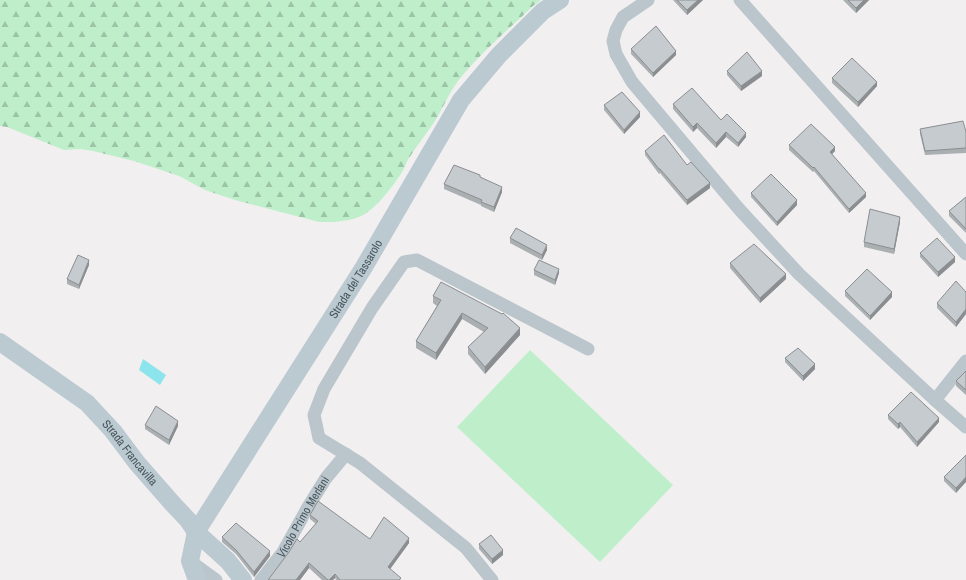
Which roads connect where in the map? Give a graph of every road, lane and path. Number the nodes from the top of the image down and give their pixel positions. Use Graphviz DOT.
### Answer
graph roads {
  1 [pos="560,0"];
  2 [pos="648,0"];
  3 [pos="740,0"];
  4 [pos="966,254"];
  5 [pos="0,342"];
  6 [pos="588,349"];
  7 [pos="966,361"];
  8 [pos="935,400"];
  9 [pos="966,427"];
  10 [pos="346,454"];
  11 [pos="196,532"];
  12 [pos="190,561"];
  13 [pos="197,580"];
  14 [pos="216,580"];
  15 [pos="243,580"];
  16 [pos="261,580"];
  17 [pos="492,580"];
  1 -- 11 [label="main road, Strada del Tassarolo"];
  2 -- 8 [label="street"];
  3 -- 4 [label="street"];
  5 -- 11 [label="main road, Strada Francavilla"];
  6 -- 10 [label="street"];
  7 -- 8 [label="street"];
  8 -- 9 [label="street"];
  10 -- 16 [label="street, Vicolo Primo Merlani"];
  10 -- 17 [label="street"];
  11 -- 12 [label="main road, Strada del Tassarolo"];
  11 -- 15 [label="main road, Strada Francavilla"];
  12 -- 13 [label="main road"];
  12 -- 14 [label="street"];
}
